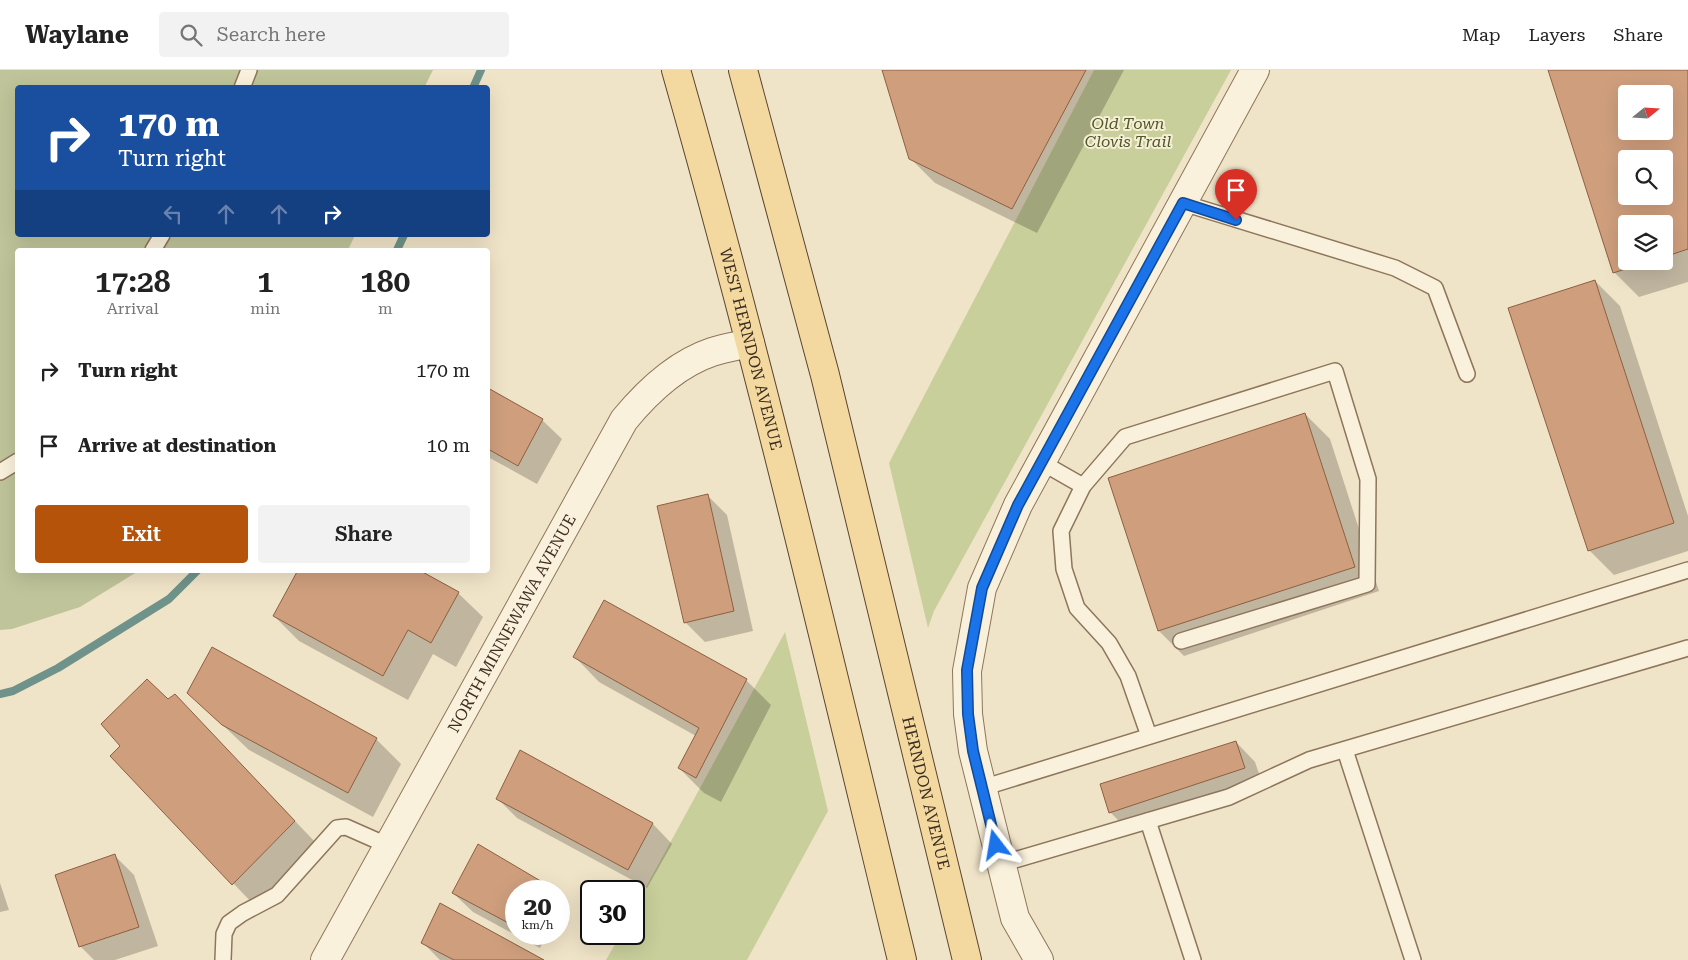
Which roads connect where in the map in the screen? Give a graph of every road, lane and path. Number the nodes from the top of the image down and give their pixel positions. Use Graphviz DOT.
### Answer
graph roads {
  1 [pos="249,70"];
  2 [pos="676,70"];
  3 [pos="743,70"];
  4 [pos="1255,70"];
  5 [pos="243,85"];
  6 [pos="1183,203"];
  7 [pos="161,237"];
  8 [pos="154,248"];
  9 [pos="750,343"];
  10 [pos="1467,374"];
  11 [pos="1042,462"];
  12 [pos="15,463"];
  13 [pos="0,472"];
  14 [pos="1083,486"];
  15 [pos="1688,570"];
  16 [pos="1181,641"];
  17 [pos="1688,648"];
  18 [pos="1149,736"];
  19 [pos="1345,750"];
  20 [pos="982,788"];
  21 [pos="1148,821"];
  22 [pos="389,846"];
  23 [pos="1001,864"];
  24 [pos="223,960"];
  25 [pos="325,960"];
  26 [pos="902,960"];
  27 [pos="967,960"];
  28 [pos="1039,960"];
  29 [pos="1193,960"];
  30 [pos="1413,960"];
  1 -- 5 [label="lane"];
  2 -- 9 [label="main road, WEST HERNDON AVENUE"];
  3 -- 27 [label="main road, HERNDON AVENUE"];
  4 -- 6 [label="street"];
  6 -- 10 [label="lane"];
  6 -- 11 [label="street"];
  7 -- 8 [label="lane"];
  9 -- 22 [label="street, NORTH MINNEWAWA AVENUE"];
  9 -- 26 [label="main road, WEST HERNDON AVENUE"];
  11 -- 14 [label="lane"];
  11 -- 20 [label="street"];
  12 -- 13 [label="lane"];
  14 -- 16 [label="lane"];
  14 -- 18 [label="lane"];
  15 -- 18 [label="lane"];
  17 -- 19 [label="lane"];
  18 -- 20 [label="lane"];
  19 -- 21 [label="lane"];
  19 -- 30 [label="lane"];
  20 -- 23 [label="street"];
  21 -- 23 [label="lane"];
  21 -- 29 [label="lane"];
  22 -- 24 [label="lane"];
  22 -- 25 [label="street, NORTH MINNEWAWA AVENUE"];
  23 -- 28 [label="street"];
}
